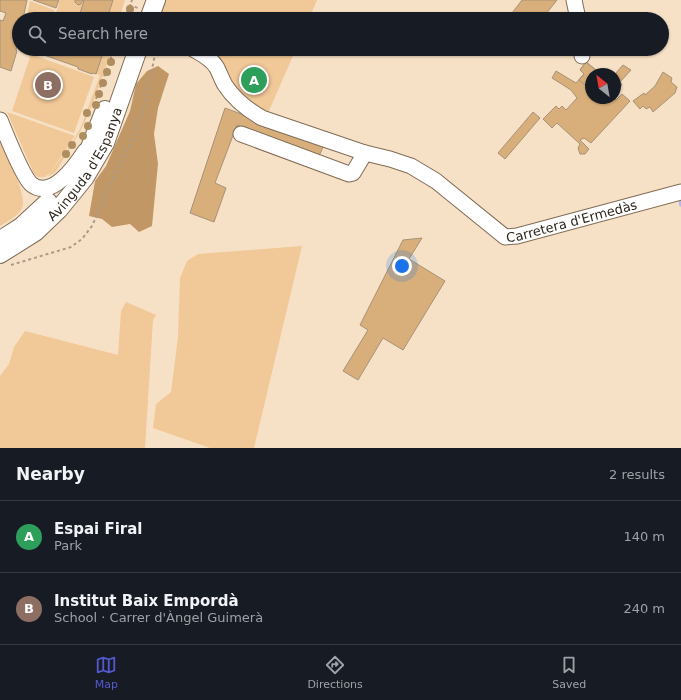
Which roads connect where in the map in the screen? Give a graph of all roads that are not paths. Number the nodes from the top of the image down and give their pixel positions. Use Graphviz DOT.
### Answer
graph roads {
  1 [pos="144,0"];
  2 [pos="156,0"];
  3 [pos="574,0"];
  4 [pos="140,12"];
  5 [pos="152,12"];
  6 [pos="577,12"];
  7 [pos="123,56"];
  8 [pos="136,56"];
  9 [pos="204,56"];
  10 [pos="0,120"];
  11 [pos="241,134"];
  12 [pos="91,142"];
  13 [pos="365,153"];
  14 [pos="681,192"];
  15 [pos="0,240"];
  16 [pos="0,254"];
  1 -- 4 [label="main road"];
  2 -- 5 [label="main road"];
  3 -- 6 [label="street"];
  7 -- 12 [label="main road, Avinguda d'Espanya"];
  8 -- 16 [label="main road, Avinguda d'Espanya"];
  9 -- 13 [label="street"];
  10 -- 12 [label="street"];
  11 -- 13 [label="street"];
  12 -- 15 [label="main road, Avinguda d'Espanya"];
  13 -- 14 [label="street, Carretera d'Ermedàs"];
}
